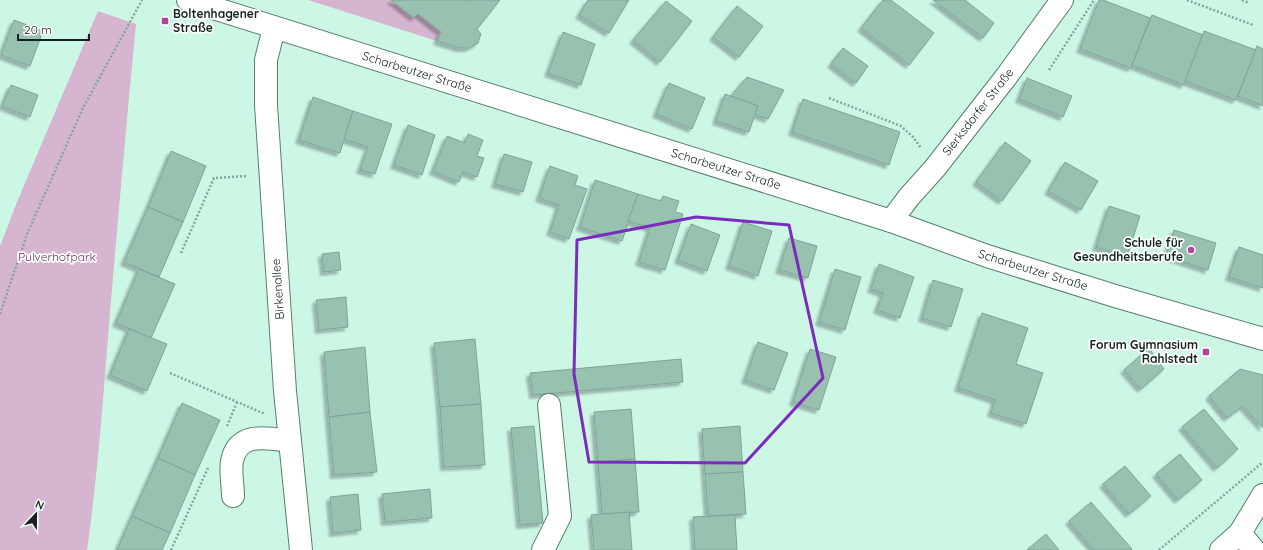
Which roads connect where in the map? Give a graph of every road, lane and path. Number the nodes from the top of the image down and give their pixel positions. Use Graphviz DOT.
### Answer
graph roads {
  1 [pos="142,0"];
  2 [pos="188,0"];
  3 [pos="1062,0"];
  4 [pos="1094,0"];
  5 [pos="1187,0"];
  6 [pos="1242,0"];
  7 [pos="1248,0"];
  8 [pos="1253,25"];
  9 [pos="274,28"];
  10 [pos="1049,70"];
  11 [pos="829,98"];
  12 [pos="913,137"];
  13 [pos="270,175"];
  14 [pos="891,221"];
  15 [pos="181,253"];
  16 [pos="0,314"];
  17 [pos="1263,339"];
  18 [pos="170,373"];
  19 [pos="237,402"];
  20 [pos="549,405"];
  21 [pos="225,430"];
  22 [pos="289,432"];
  23 [pos="1263,462"];
  24 [pos="209,466"];
  25 [pos="1263,495"];
  26 [pos="233,496"];
  27 [pos="1263,525"];
  28 [pos="1240,533"];
  29 [pos="171,550"];
  30 [pos="301,550"];
  31 [pos="543,550"];
  32 [pos="1159,550"];
  33 [pos="1221,550"];
  34 [pos="1254,550"];
  1 -- 16 [label="path"];
  2 -- 9 [label="main road, Scharbeutzer Straße"];
  3 -- 14 [label="main road, Sierksdorfer Straße"];
  4 -- 10 [label="path"];
  5 -- 8 [label="path"];
  6 -- 7 [label="path"];
  9 -- 13 [label="main road, Birkenallee"];
  9 -- 14 [label="main road, Scharbeutzer Straße"];
  11 -- 12 [label="path"];
  13 -- 15 [label="path"];
  13 -- 22 [label="main road, Birkenallee"];
  14 -- 17 [label="main road, Scharbeutzer Straße"];
  18 -- 19 [label="path"];
  19 -- 21 [label="path"];
  19 -- 22 [label="path"];
  20 -- 31 [label="main road"];
  22 -- 26 [label="main road"];
  22 -- 30 [label="main road, Birkenallee"];
  23 -- 32 [label="path"];
  24 -- 29 [label="path"];
  25 -- 28 [label="main road"];
  27 -- 28 [label="main road"];
  28 -- 33 [label="main road"];
  28 -- 34 [label="main road"];
}
